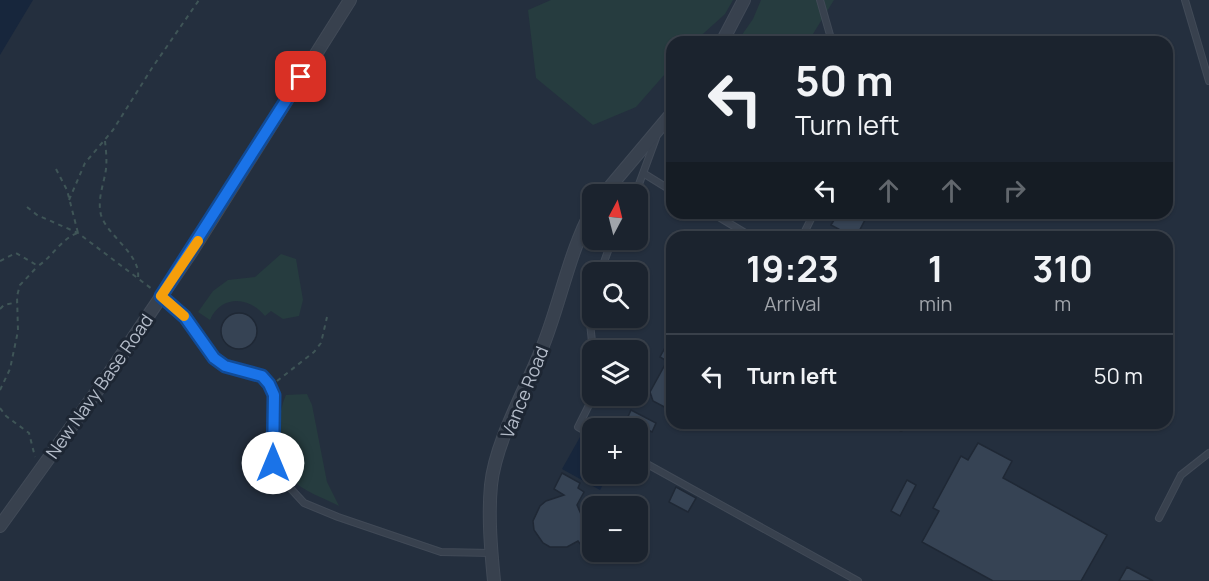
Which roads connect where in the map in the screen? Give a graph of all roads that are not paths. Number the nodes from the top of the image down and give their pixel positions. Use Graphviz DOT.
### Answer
graph roads {
  1 [pos="350,0"];
  2 [pos="744,0"];
  3 [pos="820,0"];
  4 [pos="1185,0"];
  5 [pos="725,36"];
  6 [pos="830,36"];
  7 [pos="1209,81"];
  8 [pos="666,120"];
  9 [pos="659,129"];
  10 [pos="643,173"];
  11 [pos="612,184"];
  12 [pos="639,184"];
  13 [pos="666,187"];
  14 [pos="722,219"];
  15 [pos="582,229"];
  16 [pos="742,231"];
  17 [pos="161,296"];
  18 [pos="1209,453"];
  19 [pos="648,465"];
  20 [pos="1159,518"];
  21 [pos="0,526"];
  22 [pos="491,553"];
  23 [pos="494,581"];
  24 [pos="858,581"];
  1 -- 17 [label="street, New Navy Base Road"];
  2 -- 5 [label="street"];
  3 -- 6 [label="lane"];
  4 -- 7 [label="lane"];
  8 -- 9 [label="street"];
  9 -- 10 [label="lane"];
  9 -- 11 [label="street"];
  10 -- 12 [label="lane"];
  10 -- 13 [label="lane"];
  14 -- 16 [label="lane"];
  15 -- 22 [label="street, Vance Road"];
  17 -- 21 [label="street, New Navy Base Road"];
  17 -- 22 [label="lane"];
  18 -- 20 [label="lane"];
  19 -- 24 [label="lane"];
  22 -- 23 [label="street, Vance Road"];
}
